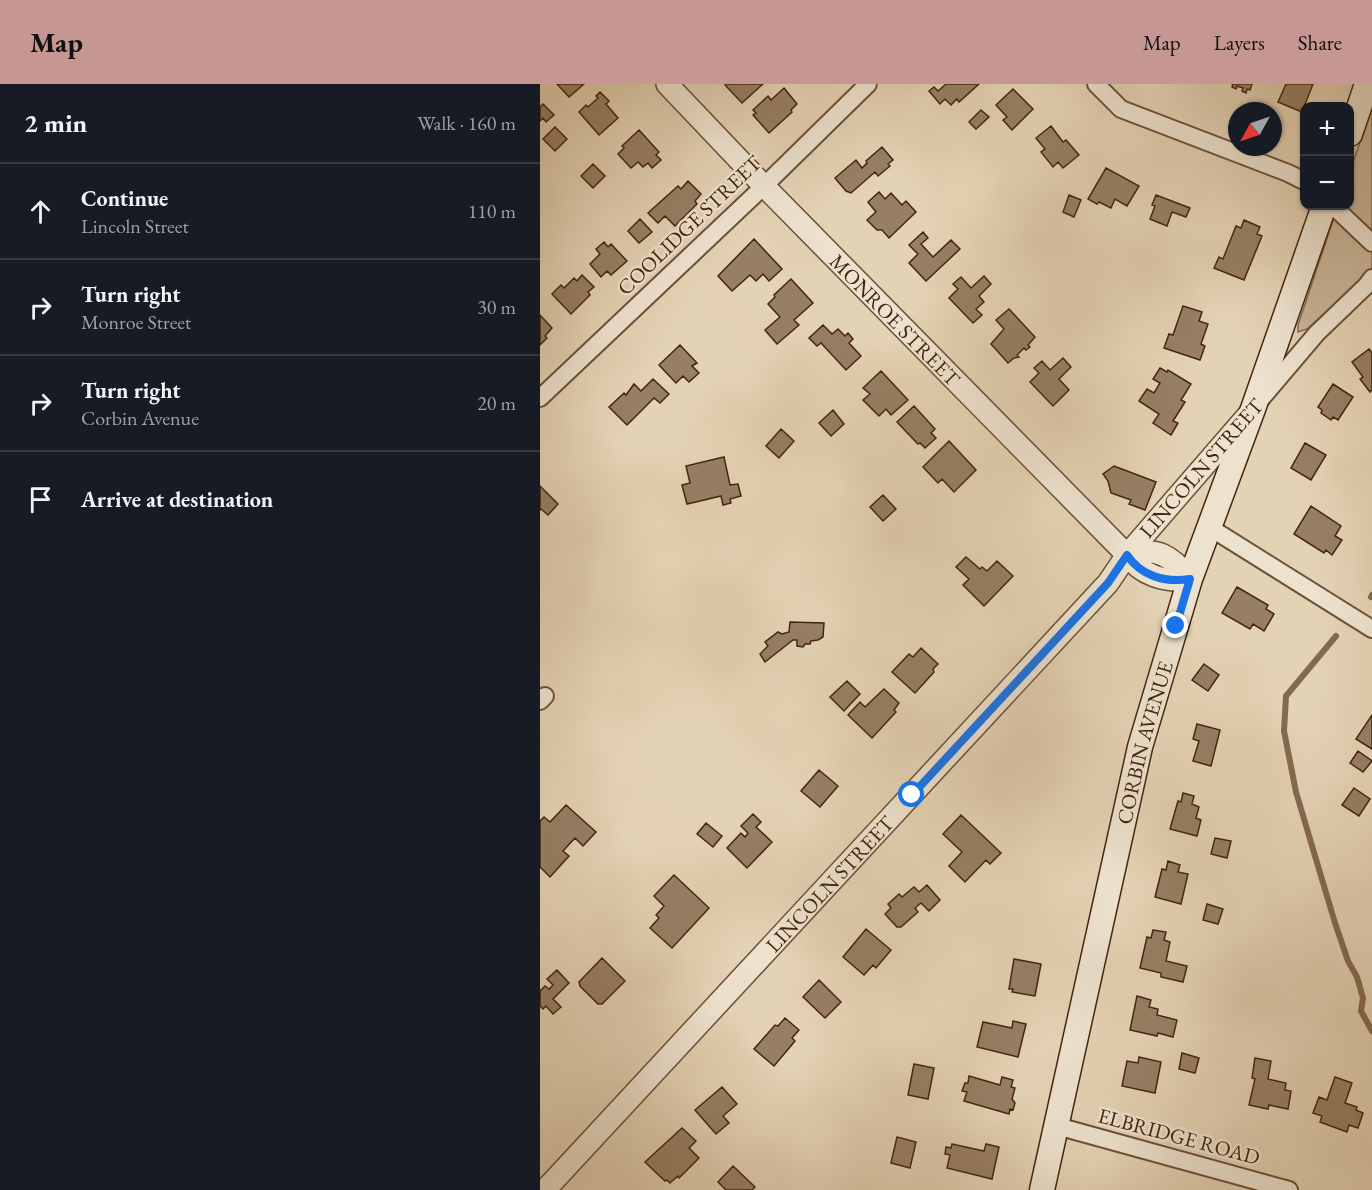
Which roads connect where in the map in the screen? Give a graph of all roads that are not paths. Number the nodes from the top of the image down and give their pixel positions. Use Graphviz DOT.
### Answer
graph roads {
  1 [pos="667,84"];
  2 [pos="868,84"];
  3 [pos="1096,84"];
  4 [pos="1367,84"];
  5 [pos="1354,122"];
  6 [pos="1300,179"];
  7 [pos="764,186"];
  8 [pos="1323,210"];
  9 [pos="1337,210"];
  10 [pos="1372,243"];
  11 [pos="1372,278"];
  12 [pos="540,398"];
  13 [pos="1253,409"];
  14 [pos="1209,527"];
  15 [pos="1127,555"];
  16 [pos="1190,579"];
  17 [pos="1372,629"];
  18 [pos="1056,1126"];
  19 [pos="545,1190"];
  20 [pos="1042,1190"];
  21 [pos="1289,1190"];
  1 -- 7 [label="street, MONROE STREET"];
  2 -- 7 [label="street, COOLIDGE STREET"];
  3 -- 6 [label="street"];
  4 -- 5 [label="main road"];
  7 -- 12 [label="street, COOLIDGE STREET"];
  7 -- 15 [label="street, MONROE STREET"];
  8 -- 13 [label="main road, CORBIN AVENUE"];
  9 -- 10 [label="street"];
  11 -- 13 [label="street, LINCOLN STREET"];
  13 -- 14 [label="main road, CORBIN AVENUE"];
  13 -- 15 [label="street, LINCOLN STREET"];
  14 -- 16 [label="main road, CORBIN AVENUE"];
  14 -- 17 [label="street"];
  15 -- 16 [label="street"];
  15 -- 19 [label="street, LINCOLN STREET"];
  16 -- 18 [label="main road, CORBIN AVENUE"];
  18 -- 20 [label="main road, CORBIN AVENUE"];
  18 -- 21 [label="street, ELBRIDGE ROAD"];
}
